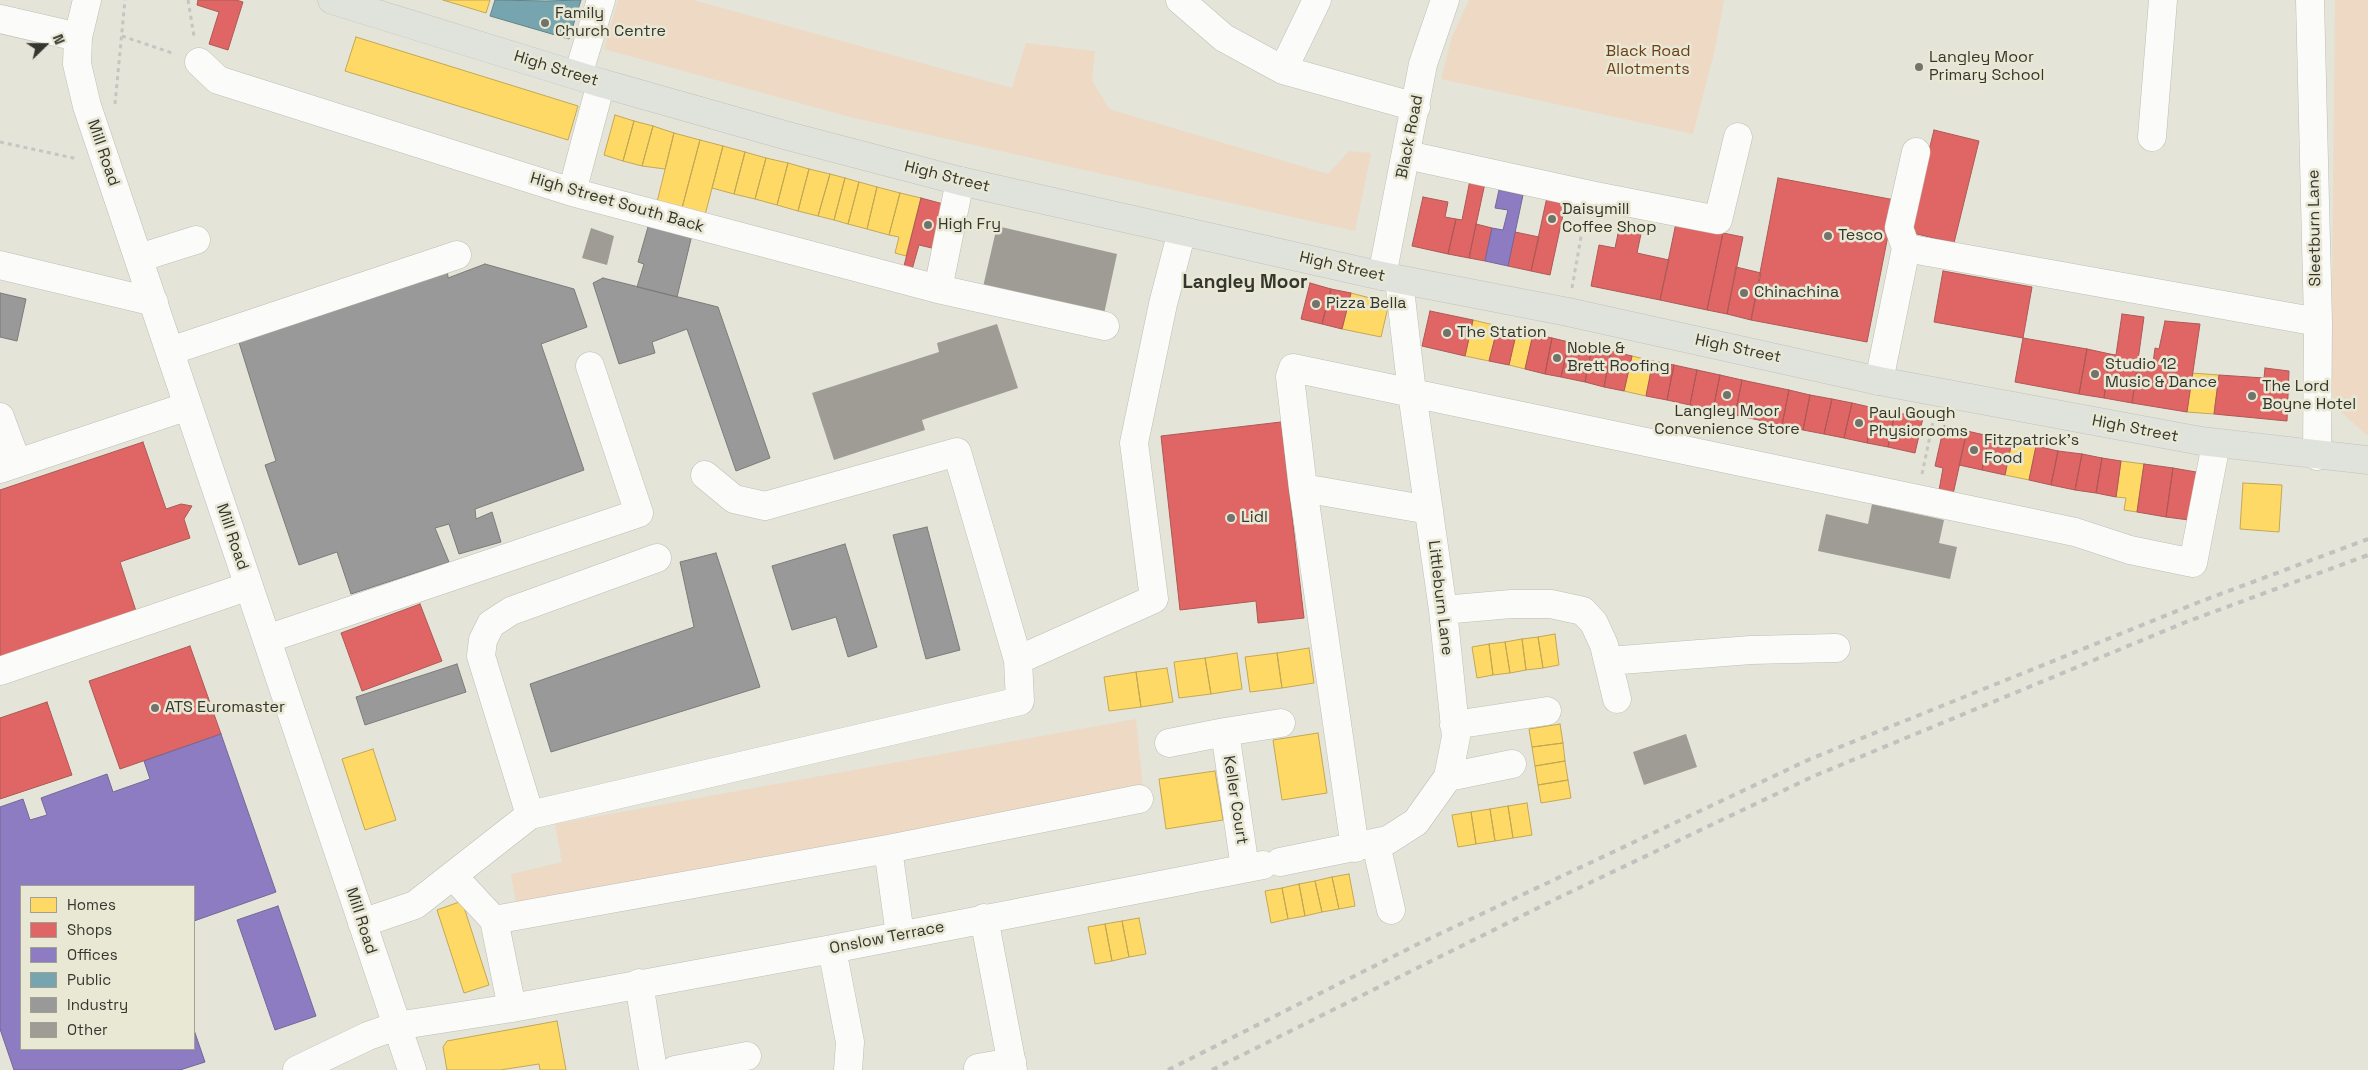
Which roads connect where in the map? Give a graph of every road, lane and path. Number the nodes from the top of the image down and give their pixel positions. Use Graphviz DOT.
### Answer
graph roads {
  1 [pos="86,0"];
  2 [pos="125,0"];
  3 [pos="188,0"];
  4 [pos="332,0"];
  5 [pos="601,0"];
  6 [pos="1180,0"];
  7 [pos="1317,0"];
  8 [pos="1444,0"];
  9 [pos="2163,0"];
  10 [pos="2310,0"];
  11 [pos="0,19"];
  12 [pos="122,36"];
  13 [pos="78,37"];
  14 [pos="199,62"];
  15 [pos="1283,70"];
  16 [pos="590,79"];
  17 [pos="1416,107"];
  18 [pos="114,108"];
  19 [pos="2152,136"];
  20 [pos="1738,137"];
  21 [pos="0,142"];
  22 [pos="1916,152"];
  23 [pos="1407,155"];
  24 [pos="107,166"];
  25 [pos="960,181"];
  26 [pos="572,192"];
  27 [pos="1589,195"];
  28 [pos="1182,231"];
  29 [pos="196,240"];
  30 [pos="1906,248"];
  31 [pos="457,256"];
  32 [pos="139,258"];
  33 [pos="0,265"];
  34 [pos="1390,278"];
  35 [pos="938,289"];
  36 [pos="154,302"];
  37 [pos="1568,312"];
  38 [pos="2318,322"];
  39 [pos="1105,326"];
  40 [pos="170,351"];
  41 [pos="590,366"];
  42 [pos="1879,381"];
  43 [pos="1940,392"];
  44 [pos="1412,393"];
  45 [pos="188,406"];
  46 [pos="0,417"];
  47 [pos="2216,444"];
  48 [pos="2317,456"];
  49 [pos="2368,460"];
  50 [pos="8,466"];
  51 [pos="705,475"];
  52 [pos="1303,488"];
  53 [pos="1917,499"];
  54 [pos="1429,510"];
  55 [pos="657,558"];
  56 [pos="249,586"];
  57 [pos="1443,610"];
  58 [pos="267,639"];
  59 [pos="1836,648"];
  60 [pos="1018,660"];
  61 [pos="1608,661"];
  62 [pos="0,671"];
  63 [pos="1617,699"];
  64 [pos="1546,711"];
  65 [pos="1281,723"];
  66 [pos="1454,725"];
  67 [pos="1224,732"];
  68 [pos="1169,743"];
  69 [pos="1512,764"];
  70 [pos="1448,777"];
  71 [pos="1139,799"];
  72 [pos="530,815"];
  73 [pos="1356,848"];
  74 [pos="888,849"];
  75 [pos="1262,865"];
  76 [pos="454,876"];
  77 [pos="1391,910"];
  78 [pos="984,918"];
  79 [pos="494,920"];
  80 [pos="362,923"];
  81 [pos="900,935"];
  82 [pos="832,949"];
  83 [pos="639,984"];
  84 [pos="512,1008"];
  85 [pos="396,1026"];
  86 [pos="747,1056"];
  87 [pos="1012,1066"];
  88 [pos="978,1068"];
  89 [pos="297,1070"];
  90 [pos="412,1070"];
  91 [pos="654,1070"];
  92 [pos="675,1070"];
  93 [pos="848,1070"];
  1 -- 13 [label="street, Mill Road"];
  2 -- 12 [label="path"];
  3 -- 14 [label="path"];
  4 -- 16 [label="main road, High Street"];
  5 -- 16 [label="street"];
  6 -- 15 [label="street"];
  7 -- 15 [label="street"];
  8 -- 17 [label="street, Black Road"];
  9 -- 19 [label="street"];
  10 -- 38 [label="street, Sleetburn Lane"];
  11 -- 13 [label="street"];
  12 -- 14 [label="path"];
  12 -- 18 [label="path"];
  13 -- 24 [label="street, Mill Road"];
  14 -- 26 [label="street, High Street South Back"];
  15 -- 17 [label="street"];
  16 -- 25 [label="main road, High Street"];
  16 -- 26 [label="street"];
  17 -- 23 [label="street, Black Road"];
  20 -- 27 [label="street"];
  21 -- 24 [label="path"];
  22 -- 30 [label="street"];
  23 -- 27 [label="street"];
  23 -- 34 [label="street, Black Road"];
  24 -- 32 [label="street, Mill Road"];
  25 -- 28 [label="main road, High Street"];
  25 -- 35 [label="street"];
  26 -- 35 [label="street, High Street South Back"];
  27 -- 37 [label="path"];
  28 -- 34 [label="main road, High Street"];
  28 -- 60 [label="street"];
  29 -- 32 [label="street"];
  30 -- 38 [label="street"];
  30 -- 42 [label="street"];
  31 -- 40 [label="street"];
  32 -- 36 [label="street, Mill Road"];
  33 -- 36 [label="street"];
  34 -- 37 [label="main road, High Street"];
  34 -- 44 [label="street, Littleburn Lane"];
  35 -- 39 [label="street, High Street South Back"];
  36 -- 40 [label="street, Mill Road"];
  37 -- 42 [label="main road, High Street"];
  38 -- 48 [label="street, Sleetburn Lane"];
  40 -- 45 [label="street, Mill Road"];
  41 -- 58 [label="street"];
  42 -- 43 [label="main road, High Street"];
  43 -- 47 [label="main road, High Street"];
  43 -- 53 [label="path"];
  44 -- 52 [label="street"];
  44 -- 53 [label="street"];
  44 -- 54 [label="street, Littleburn Lane"];
  45 -- 50 [label="street"];
  45 -- 56 [label="street, Mill Road"];
  46 -- 50 [label="street"];
  47 -- 48 [label="main road, High Street"];
  47 -- 53 [label="street"];
  48 -- 49 [label="main road, High Street"];
  51 -- 60 [label="street"];
  52 -- 54 [label="street"];
  52 -- 73 [label="street"];
  54 -- 57 [label="street, Littleburn Lane"];
  55 -- 72 [label="street"];
  56 -- 58 [label="street, Mill Road"];
  56 -- 62 [label="street"];
  57 -- 61 [label="street"];
  57 -- 66 [label="street, Littleburn Lane"];
  58 -- 80 [label="street, Mill Road"];
  59 -- 61 [label="street"];
  60 -- 72 [label="street"];
  61 -- 63 [label="street"];
  64 -- 66 [label="street"];
  65 -- 67 [label="street, Keller Court"];
  66 -- 70 [label="street, Littleburn Lane"];
  67 -- 68 [label="street, Keller Court"];
  67 -- 75 [label="street, Keller Court"];
  69 -- 70 [label="street"];
  70 -- 73 [label="street, Littleburn Lane"];
  71 -- 74 [label="street"];
  72 -- 76 [label="street"];
  73 -- 75 [label="street, Littleburn Lane"];
  73 -- 77 [label="street"];
  74 -- 79 [label="street"];
  74 -- 81 [label="street"];
  75 -- 78 [label="street, Onslow Terrace"];
  76 -- 79 [label="street"];
  76 -- 80 [label="street"];
  78 -- 81 [label="street, Onslow Terrace"];
  78 -- 87 [label="street"];
  79 -- 84 [label="street"];
  80 -- 85 [label="street, Mill Road"];
  81 -- 82 [label="street, Onslow Terrace"];
  82 -- 83 [label="street, Onslow Terrace"];
  82 -- 93 [label="street"];
  83 -- 84 [label="street, Onslow Terrace"];
  83 -- 91 [label="street"];
  84 -- 85 [label="street"];
  85 -- 89 [label="street"];
  85 -- 90 [label="street, Mill Road"];
  86 -- 92 [label="street"];
  87 -- 88 [label="street"];
}
